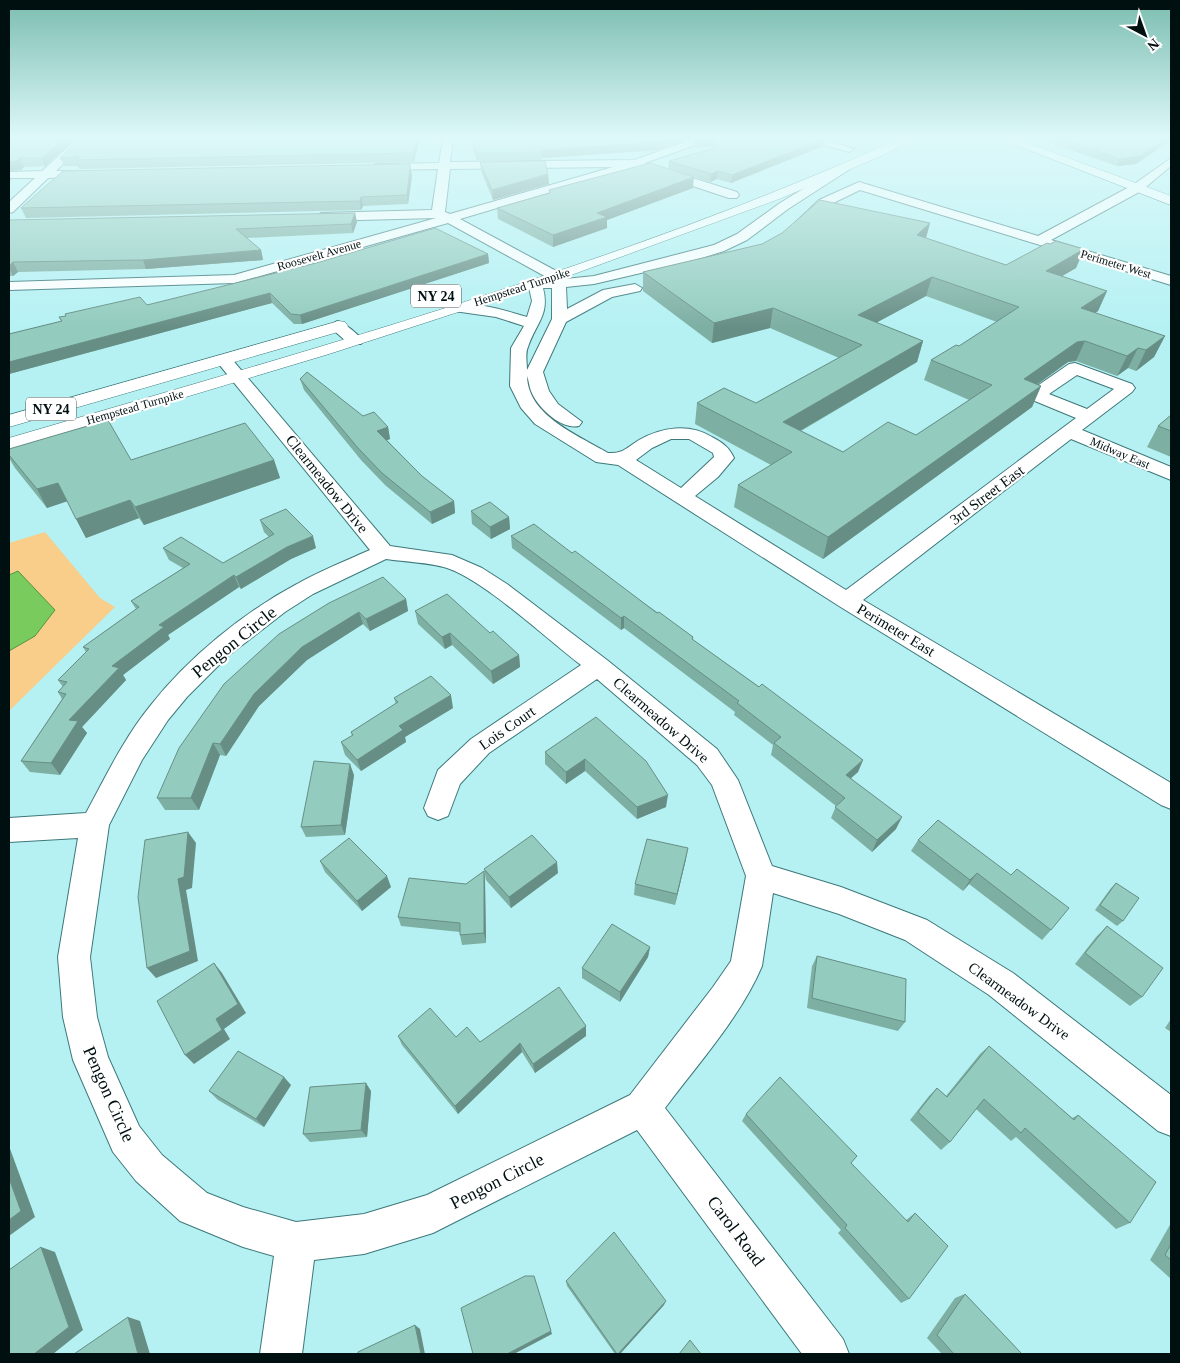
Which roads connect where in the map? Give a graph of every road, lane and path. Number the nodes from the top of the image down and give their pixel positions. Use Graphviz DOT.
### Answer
graph roads {
  1 [pos="443,202"];
  2 [pos="495,202"];
  3 [pos="758,202"];
  4 [pos="792,202"];
  5 [pos="826,202"];
  6 [pos="910,202"];
  7 [pos="1112,202"];
  8 [pos="823,203"];
  9 [pos="443,216"];
  10 [pos="308,217"];
  11 [pos="795,229"];
  12 [pos="1039,241"];
  13 [pos="553,258"];
  14 [pos="535,264"];
  15 [pos="516,270"];
  16 [pos="557,280"];
  17 [pos="594,280"];
  18 [pos="1171,281"];
  19 [pos="535,283"];
  20 [pos="647,285"];
  21 [pos="9,286"];
  22 [pos="608,293"];
  23 [pos="459,308"];
  24 [pos="560,319"];
  25 [pos="355,321"];
  26 [pos="533,324"];
  27 [pos="337,326"];
  28 [pos="355,341"];
  29 [pos="224,360"];
  30 [pos="519,363"];
  31 [pos="539,364"];
  32 [pos="238,376"];
  33 [pos="1090,417"];
  34 [pos="9,421"];
  35 [pos="1070,432"];
  36 [pos="9,444"];
  37 [pos="623,460"];
  38 [pos="1171,474"];
  39 [pos="681,498"];
  40 [pos="383,552"];
  41 [pos="847,601"];
  42 [pos="598,666"];
  43 [pos="1171,796"];
  44 [pos="438,808"];
  45 [pos="95,825"];
  46 [pos="9,830"];
  47 [pos="761,876"];
  48 [pos="643,1108"];
  49 [pos="1171,1118"];
  50 [pos="296,1242"];
  51 [pos="281,1354"];
  52 [pos="828,1354"];
  1 -- 9 [label="street"];
  2 -- 9 [label="street, Roosevelt Avenue"];
  3 -- 16 [label="main road, Hempstead Turnpike"];
  4 -- 17 [label="street"];
  5 -- 8 [label="street, Perimeter West"];
  6 -- 12 [label="street, Perimeter West"];
  7 -- 12 [label="street"];
  8 -- 11 [label="street"];
  9 -- 10 [label="street"];
  9 -- 14 [label="street"];
  9 -- 21 [label="street, Roosevelt Avenue"];
  12 -- 18 [label="street, Perimeter West"];
  13 -- 14 [label="main road, Hempstead Turnpike"];
  14 -- 15 [label="main road, Hempstead Turnpike"];
  14 -- 16 [label="street"];
  16 -- 17 [label="street"];
  16 -- 19 [label="street"];
  16 -- 24 [label="street"];
  17 -- 22 [label="street"];
  19 -- 23 [label="main road, Hempstead Turnpike / NY 24"];
  19 -- 26 [label="street, Perimeter East"];
  20 -- 22 [label="street"];
  22 -- 24 [label="street"];
  23 -- 26 [label="street"];
  23 -- 28 [label="main road, Hempstead Turnpike / NY 24"];
  24 -- 31 [label="street"];
  25 -- 27 [label="main road, Hempstead Turnpike / NY 24"];
  26 -- 30 [label="street, Perimeter East"];
  27 -- 28 [label="street"];
  27 -- 29 [label="main road, Hempstead Turnpike / NY 24"];
  28 -- 32 [label="main road, Hempstead Turnpike / NY 24"];
  29 -- 32 [label="street, Clearmeadow Drive"];
  29 -- 34 [label="main road, Hempstead Turnpike / NY 24"];
  30 -- 31 [label="street"];
  30 -- 37 [label="street, Perimeter East"];
  31 -- 37 [label="street, Perimeter East"];
  32 -- 36 [label="main road, Hempstead Turnpike / NY 24"];
  32 -- 40 [label="street, Clearmeadow Drive"];
  33 -- 33 [label="street, 3rd Street East"];
  33 -- 35 [label="street, 3rd Street East"];
  35 -- 38 [label="street, Midway East"];
  35 -- 41 [label="street, 3rd Street East"];
  37 -- 39 [label="street, Perimeter East"];
  37 -- 39 [label="street"];
  39 -- 41 [label="street, Perimeter East"];
  40 -- 42 [label="street, Clearmeadow Drive"];
  40 -- 45 [label="street, Pengon Circle"];
  41 -- 43 [label="street, Perimeter East"];
  42 -- 44 [label="street, Lois Court"];
  42 -- 47 [label="street, Clearmeadow Drive"];
  45 -- 46 [label="street"];
  45 -- 50 [label="street, Pengon Circle"];
  47 -- 48 [label="street, Pengon Circle"];
  47 -- 49 [label="street, Clearmeadow Drive"];
  48 -- 50 [label="street, Pengon Circle"];
  48 -- 52 [label="street, Carol Road"];
  50 -- 51 [label="street"];
}
